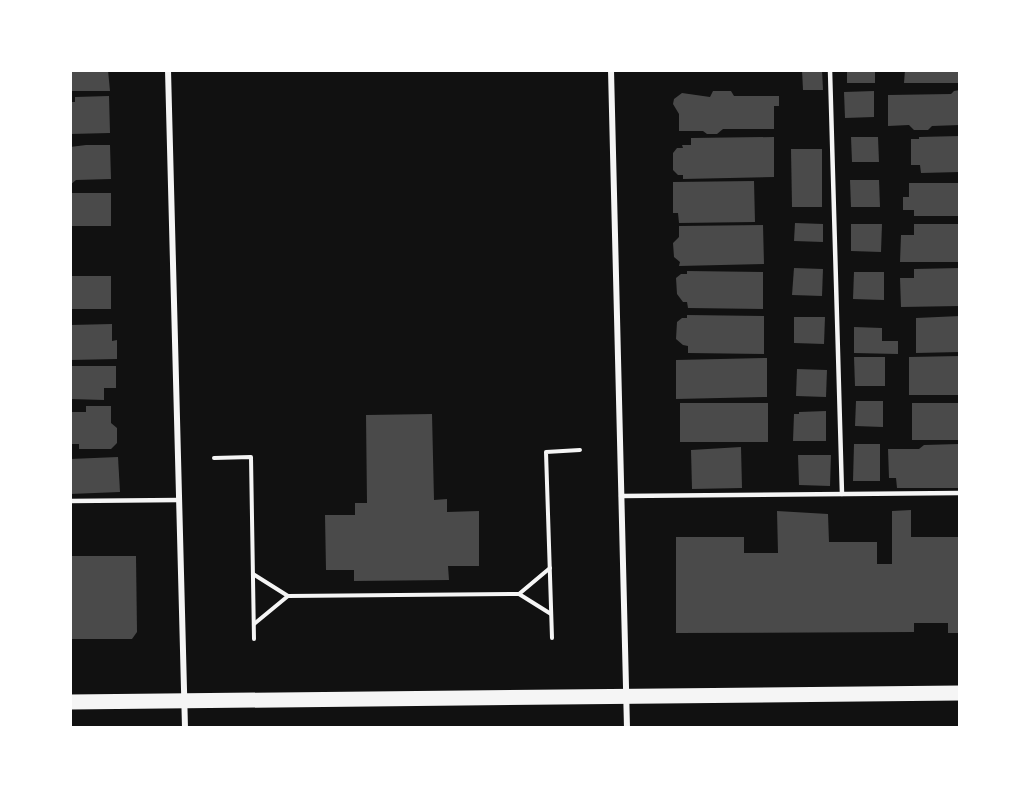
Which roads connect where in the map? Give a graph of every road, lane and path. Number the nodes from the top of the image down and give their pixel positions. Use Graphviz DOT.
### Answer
graph roads {
  1 [pos="168,70"];
  2 [pos="611,70"];
  3 [pos="830,70"];
  4 [pos="580,450"];
  5 [pos="214,458"];
  6 [pos="960,493"];
  7 [pos="842,494"];
  8 [pos="621,496"];
  9 [pos="179,500"];
  10 [pos="70,501"];
  11 [pos="550,568"];
  12 [pos="253,574"];
  13 [pos="519,594"];
  14 [pos="288,596"];
  15 [pos="551,614"];
  16 [pos="254,625"];
  17 [pos="552,638"];
  18 [pos="254,639"];
  19 [pos="960,693"];
  20 [pos="626,696"];
  21 [pos="184,701"];
  22 [pos="70,702"];
  23 [pos="185,728"];
  24 [pos="627,728"];
  1 -- 9 [label="street"];
  2 -- 8 [label="street"];
  3 -- 7 [label="lane"];
  4 -- 11 [label="path"];
  5 -- 12 [label="path"];
  6 -- 7 [label="lane"];
  7 -- 8 [label="lane"];
  8 -- 20 [label="street"];
  9 -- 10 [label="lane"];
  9 -- 21 [label="street"];
  11 -- 13 [label="path"];
  11 -- 15 [label="path"];
  12 -- 14 [label="path"];
  12 -- 16 [label="path"];
  13 -- 14 [label="path"];
  13 -- 15 [label="path"];
  14 -- 16 [label="path"];
  15 -- 17 [label="path"];
  16 -- 18 [label="path"];
  19 -- 20 [label="main road"];
  20 -- 21 [label="main road"];
  20 -- 24 [label="street"];
  21 -- 22 [label="main road"];
  21 -- 23 [label="street"];
}
